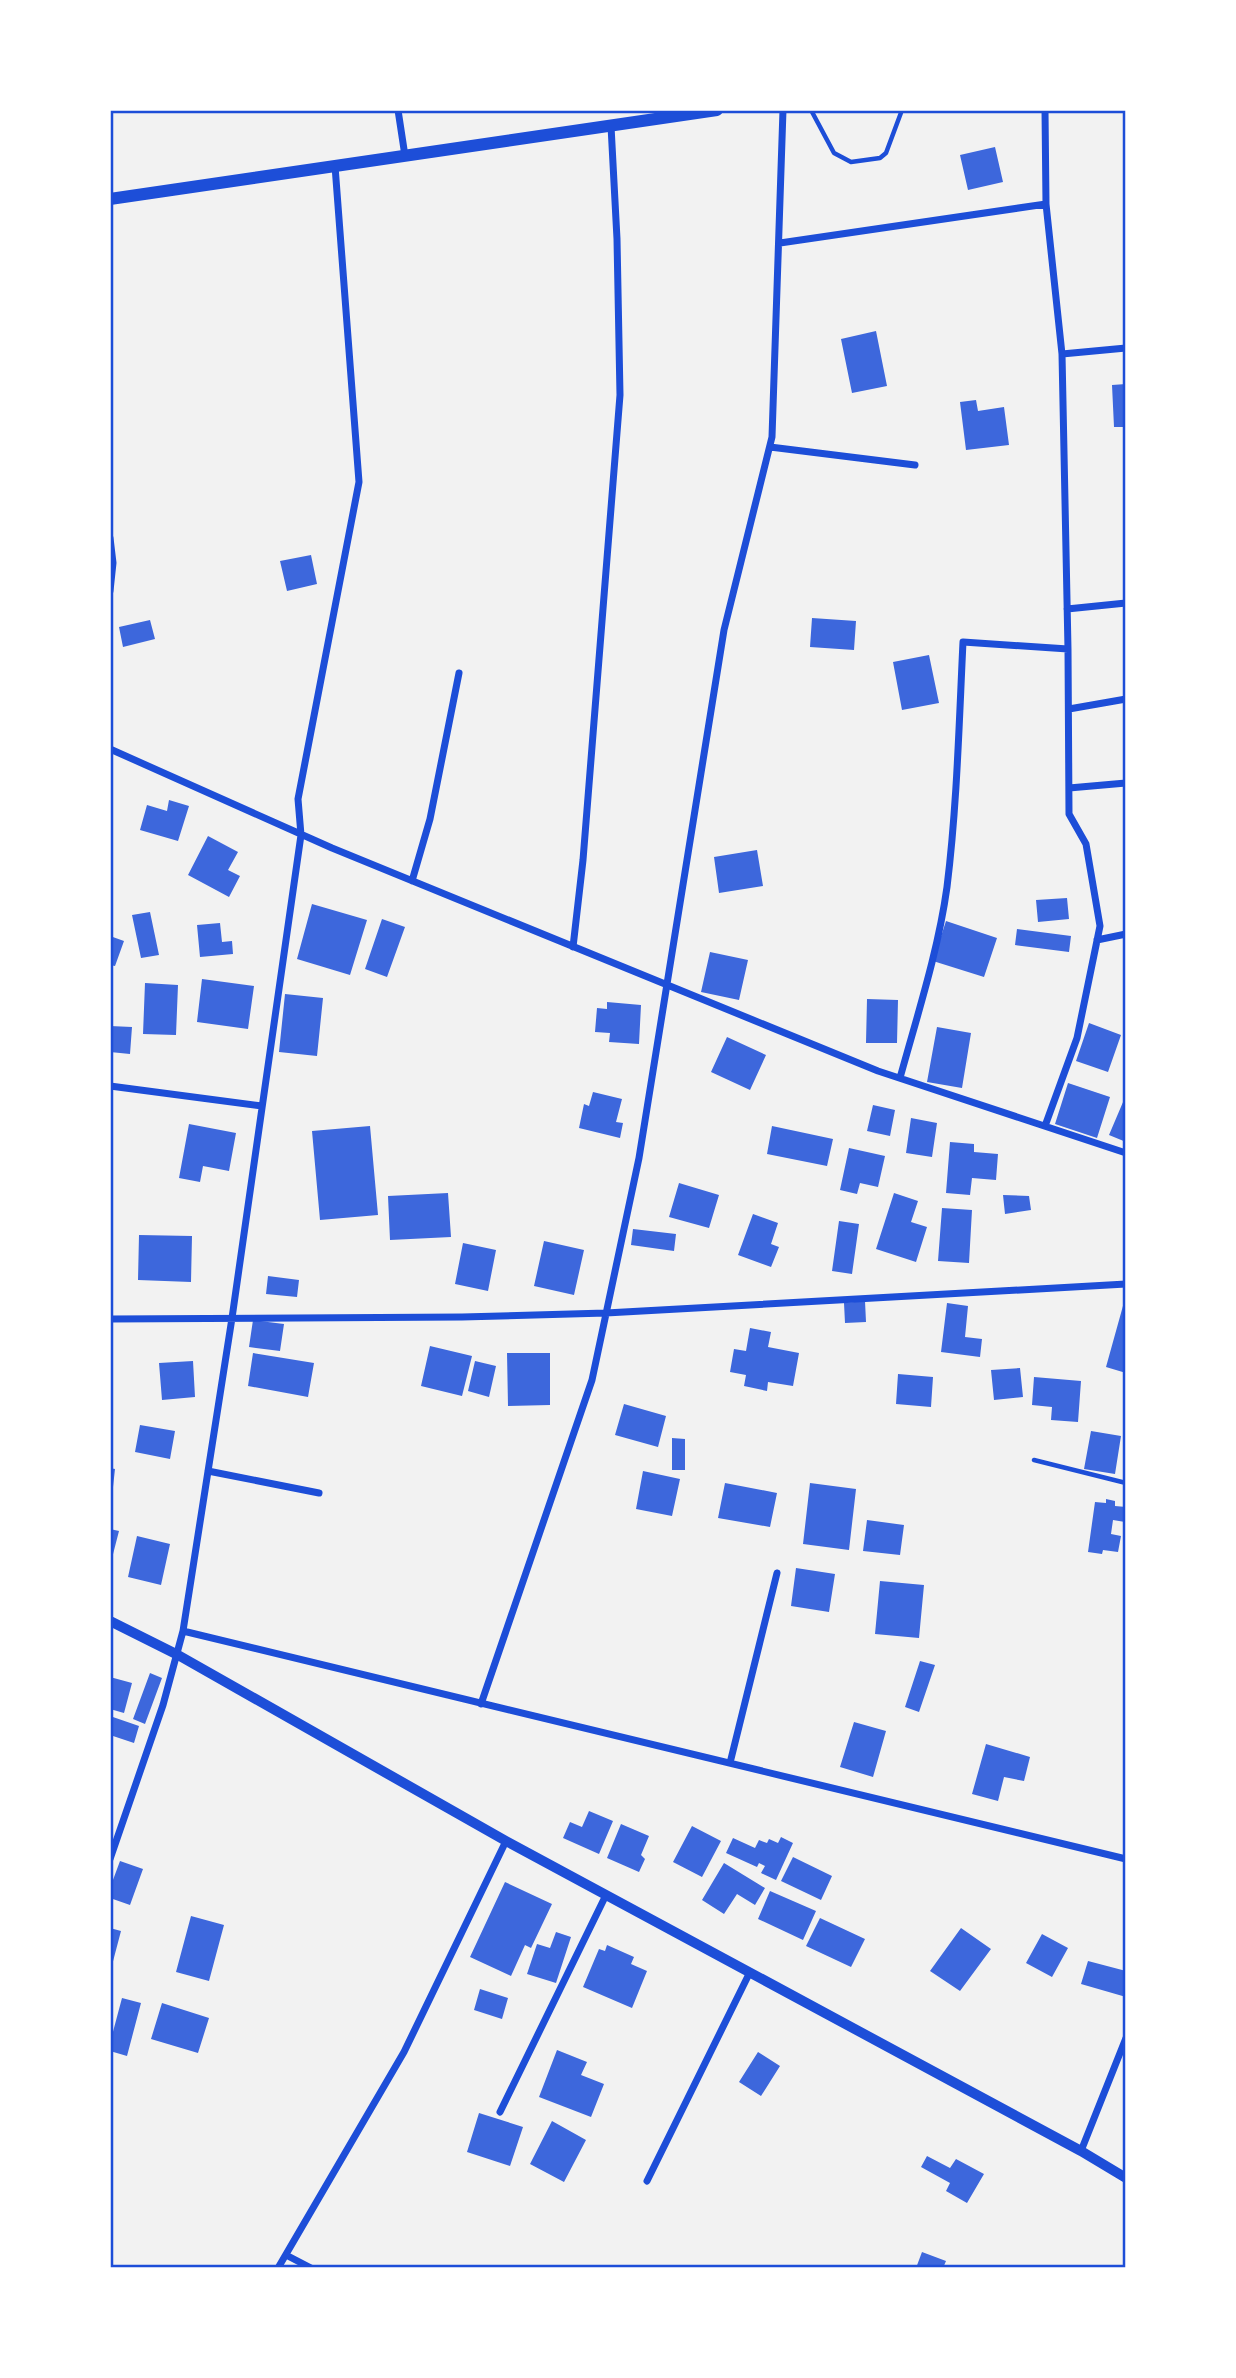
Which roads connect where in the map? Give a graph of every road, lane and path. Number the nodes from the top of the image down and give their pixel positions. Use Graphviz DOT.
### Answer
graph roads {
  1 [pos="397,110"];
  2 [pos="717,110"];
  3 [pos="783,110"];
  4 [pos="811,110"];
  5 [pos="902,110"];
  6 [pos="1045,110"];
  7 [pos="611,126"];
  8 [pos="405,156"];
  9 [pos="335,166"];
  10 [pos="110,199"];
  11 [pos="1046,204"];
  12 [pos="780,243"];
  13 [pos="1126,348"];
  14 [pos="1062,354"];
  15 [pos="770,447"];
  16 [pos="915,465"];
  17 [pos="110,538"];
  18 [pos="110,591"];
  19 [pos="1126,603"];
  20 [pos="1067,609"];
  21 [pos="1068,649"];
  22 [pos="459,673"];
  23 [pos="1126,699"];
  24 [pos="1069,709"];
  25 [pos="110,749"];
  26 [pos="1126,783"];
  27 [pos="1069,788"];
  28 [pos="301,835"];
  29 [pos="412,881"];
  30 [pos="1126,934"];
  31 [pos="1097,940"];
  32 [pos="573,947"];
  33 [pos="667,986"];
  34 [pos="900,1078"];
  35 [pos="110,1086"];
  36 [pos="262,1106"];
  37 [pos="1045,1126"];
  38 [pos="1126,1153"];
  39 [pos="1126,1284"];
  40 [pos="606,1313"];
  41 [pos="232,1318"];
  42 [pos="110,1319"];
  43 [pos="1034,1460"];
  44 [pos="208,1471"];
  45 [pos="1126,1483"];
  46 [pos="319,1493"];
  47 [pos="777,1573"];
  48 [pos="110,1621"];
  49 [pos="183,1631"];
  50 [pos="178,1655"];
  51 [pos="481,1704"];
  52 [pos="730,1763"];
  53 [pos="506,1841"];
  54 [pos="110,1859"];
  55 [pos="1126,1859"];
  56 [pos="606,1895"];
  57 [pos="750,1972"];
  58 [pos="1126,2038"];
  59 [pos="500,2112"];
  60 [pos="1082,2151"];
  61 [pos="1126,2178"];
  62 [pos="647,2181"];
  63 [pos="286,2255"];
  64 [pos="278,2268"];
  65 [pos="311,2268"];
  1 -- 8 [label="street"];
  2 -- 7 [label="main road"];
  3 -- 12 [label="street"];
  4 -- 5 [label="lane"];
  6 -- 11 [label="street"];
  7 -- 8 [label="main road"];
  7 -- 32 [label="street"];
  8 -- 9 [label="main road"];
  9 -- 10 [label="main road"];
  9 -- 28 [label="street"];
  11 -- 12 [label="street"];
  11 -- 14 [label="street"];
  12 -- 15 [label="street"];
  13 -- 14 [label="street"];
  14 -- 20 [label="street"];
  15 -- 16 [label="street"];
  15 -- 33 [label="street"];
  17 -- 18 [label="street"];
  19 -- 20 [label="street"];
  20 -- 21 [label="street"];
  21 -- 24 [label="street"];
  21 -- 34 [label="street"];
  22 -- 29 [label="street"];
  23 -- 24 [label="street"];
  24 -- 27 [label="street"];
  25 -- 28 [label="street"];
  26 -- 27 [label="street"];
  27 -- 31 [label="street"];
  28 -- 29 [label="street"];
  28 -- 36 [label="street"];
  29 -- 32 [label="street"];
  30 -- 31 [label="street"];
  31 -- 37 [label="street"];
  32 -- 33 [label="street"];
  33 -- 34 [label="street"];
  33 -- 40 [label="street"];
  34 -- 37 [label="street"];
  35 -- 36 [label="street"];
  36 -- 41 [label="street"];
  37 -- 38 [label="street"];
  39 -- 40 [label="street"];
  40 -- 41 [label="street"];
  40 -- 51 [label="street"];
  41 -- 42 [label="street"];
  41 -- 44 [label="street"];
  43 -- 45 [label="lane"];
  44 -- 46 [label="street"];
  44 -- 49 [label="street"];
  47 -- 52 [label="street"];
  48 -- 50 [label="street"];
  49 -- 50 [label="street"];
  49 -- 51 [label="street"];
  50 -- 53 [label="street"];
  50 -- 54 [label="street"];
  51 -- 52 [label="street"];
  52 -- 55 [label="street"];
  53 -- 56 [label="street"];
  53 -- 63 [label="street"];
  56 -- 57 [label="street"];
  56 -- 59 [label="street"];
  57 -- 60 [label="street"];
  57 -- 62 [label="street"];
  58 -- 60 [label="street"];
  60 -- 61 [label="street"];
  63 -- 64 [label="street"];
  63 -- 65 [label="street"];
}
